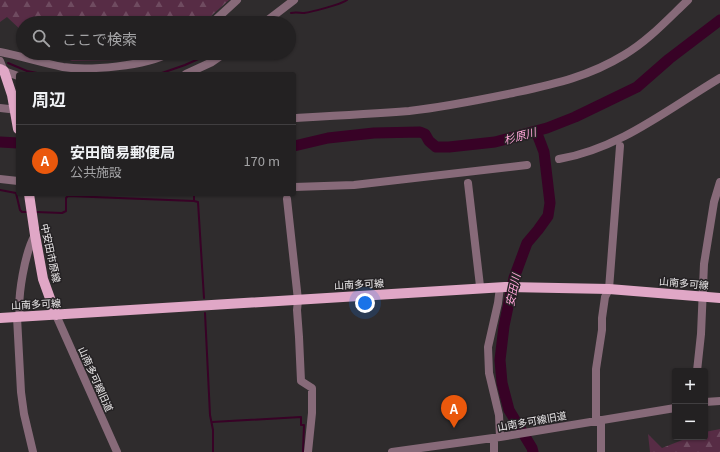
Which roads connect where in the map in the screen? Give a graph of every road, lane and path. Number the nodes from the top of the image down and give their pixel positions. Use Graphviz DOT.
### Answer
graph roads {
  1 [pos="236,0"];
  2 [pos="294,0"];
  3 [pos="688,0"];
  4 [pos="219,16"];
  5 [pos="273,16"];
  6 [pos="0,52"];
  7 [pos="16,56"];
  8 [pos="34,60"];
  9 [pos="149,60"];
  10 [pos="215,60"];
  11 [pos="0,61"];
  12 [pos="2,70"];
  13 [pos="190,72"];
  14 [pos="16,75"];
  15 [pos="720,78"];
  16 [pos="0,108"];
  17 [pos="16,111"];
  18 [pos="296,118"];
  19 [pos="620,146"];
  20 [pos="559,159"];
  21 [pos="527,165"];
  22 [pos="0,178"];
  23 [pos="16,181"];
  24 [pos="720,182"];
  25 [pos="468,183"];
  26 [pos="296,187"];
  27 [pos="29,196"];
  28 [pos="287,198"];
  29 [pos="34,235"];
  30 [pos="502,287"];
  31 [pos="479,289"];
  32 [pos="609,289"];
  33 [pos="702,296"];
  34 [pos="720,298"];
  35 [pos="298,300"];
  36 [pos="56,315"];
  37 [pos="18,317"];
  38 [pos="0,318"];
  39 [pos="697,368"];
  40 [pos="720,401"];
  41 [pos="708,402"];
  42 [pos="672,408"];
  43 [pos="599,420"];
  44 [pos="497,437"];
  45 [pos="33,452"];
  46 [pos="117,452"];
  47 [pos="308,452"];
  48 [pos="392,452"];
  49 [pos="494,452"];
  50 [pos="601,452"];
  1 -- 4 [label="street"];
  2 -- 5 [label="street"];
  3 -- 18 [label="street"];
  6 -- 7 [label="street"];
  8 -- 9 [label="street"];
  10 -- 13 [label="street"];
  11 -- 12 [label="street"];
  12 -- 14 [label="street"];
  12 -- 17 [label="main road"];
  15 -- 20 [label="street"];
  16 -- 17 [label="street"];
  19 -- 32 [label="street"];
  21 -- 26 [label="street"];
  22 -- 23 [label="street"];
  24 -- 33 [label="street"];
  25 -- 31 [label="street"];
  27 -- 29 [label="main road, 中安田市原線"];
  28 -- 35 [label="street"];
  29 -- 36 [label="main road, 中安田市原線"];
  29 -- 37 [label="street"];
  30 -- 31 [label="main road, 山南多可線"];
  30 -- 32 [label="main road, 山南多可線"];
  30 -- 44 [label="street"];
  31 -- 35 [label="main road, 山南多可線"];
  32 -- 33 [label="main road, 山南多可線"];
  32 -- 43 [label="street"];
  33 -- 34 [label="main road, 山南多可線"];
  33 -- 39 [label="street"];
  35 -- 36 [label="main road, 山南多可線"];
  35 -- 47 [label="street"];
  36 -- 37 [label="main road, 山南多可線"];
  36 -- 46 [label="street, 山南多可線旧道"];
  37 -- 38 [label="main road, 山南多可線"];
  37 -- 45 [label="street"];
  40 -- 41 [label="street"];
  42 -- 43 [label="street, 山南多可線旧道"];
  43 -- 44 [label="street, 山南多可線旧道"];
  43 -- 50 [label="street"];
  44 -- 48 [label="street, 山南多可線旧道"];
  44 -- 49 [label="street"];
}
